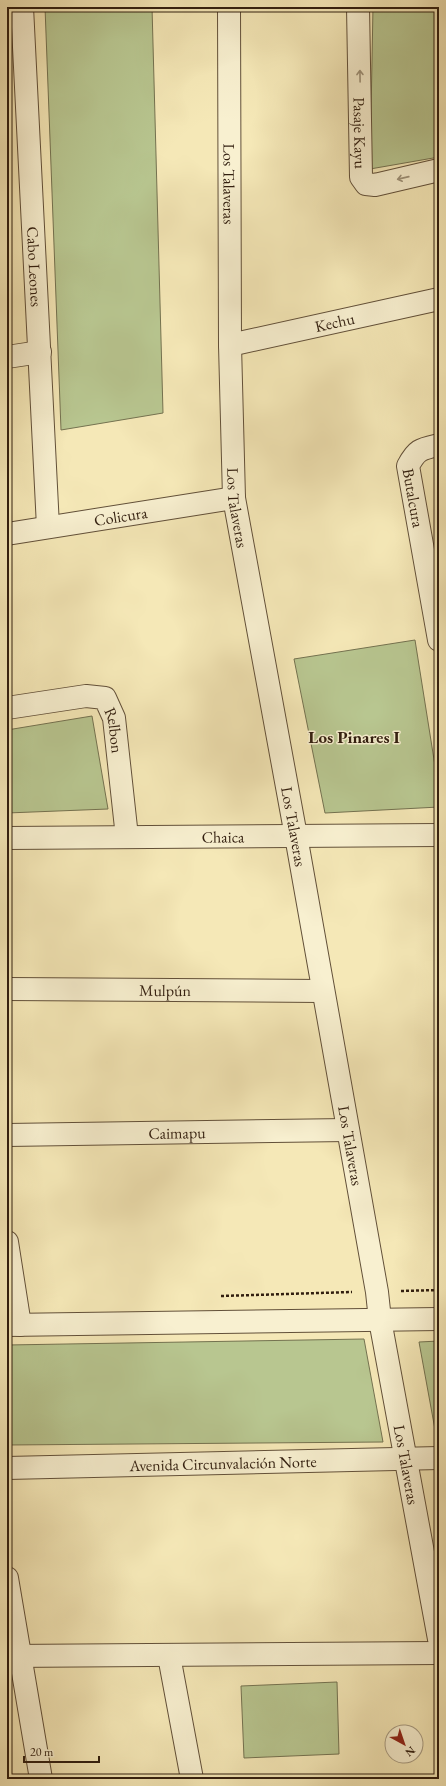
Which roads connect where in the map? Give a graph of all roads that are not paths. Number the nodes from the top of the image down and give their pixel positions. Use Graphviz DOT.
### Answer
graph roads {
  1 [pos="22,7"];
  2 [pos="229,7"];
  3 [pos="358,7"];
  4 [pos="439,170"];
  5 [pos="439,299"];
  6 [pos="230,345"];
  7 [pos="40,352"];
  8 [pos="7,357"];
  9 [pos="439,445"];
  10 [pos="234,498"];
  11 [pos="48,527"];
  12 [pos="7,534"];
  13 [pos="436,600"];
  14 [pos="439,640"];
  15 [pos="7,708"];
  16 [pos="296,836"];
  17 [pos="439,836"];
  18 [pos="127,837"];
  19 [pos="7,838"];
  20 [pos="7,989"];
  21 [pos="322,992"];
  22 [pos="347,1130"];
  23 [pos="7,1135"];
  24 [pos="7,1242"];
  25 [pos="439,1319"];
  26 [pos="380,1320"];
  27 [pos="14,1325"];
  28 [pos="439,1458"];
  29 [pos="407,1459"];
  30 [pos="7,1468"];
  31 [pos="7,1578"];
  32 [pos="439,1638"];
  33 [pos="439,1653"];
  34 [pos="14,1656"];
  35 [pos="169,1656"];
  36 [pos="41,1779"];
  37 [pos="192,1779"];
  1 -- 7 [label="street, Cabo Leones"];
  2 -- 6 [label="street, Los Talaveras"];
  4 -- 3 [label="street, Pasaje Kayu, one-way"];
  5 -- 6 [label="street, Kechu"];
  6 -- 10 [label="street, Los Talaveras"];
  7 -- 8 [label="street"];
  7 -- 11 [label="street, Cabo Leones"];
  9 -- 13 [label="street, Butalcura"];
  10 -- 11 [label="street, Colicura"];
  10 -- 16 [label="street, Los Talaveras"];
  11 -- 12 [label="street, Colicura"];
  13 -- 14 [label="street, Butalcura"];
  15 -- 18 [label="street, Relbon"];
  16 -- 17 [label="street, Chaica"];
  16 -- 18 [label="street, Chaica"];
  16 -- 21 [label="street, Los Talaveras"];
  18 -- 19 [label="street, Chaica"];
  20 -- 21 [label="street, Mulpún"];
  21 -- 22 [label="street, Los Talaveras"];
  22 -- 23 [label="street, Caimapu"];
  22 -- 26 [label="street, Los Talaveras"];
  24 -- 27 [label="street"];
  25 -- 26 [label="street"];
  26 -- 27 [label="street"];
  26 -- 29 [label="street, Los Talaveras"];
  28 -- 29 [label="street, Avenida Circunvalación Norte"];
  29 -- 30 [label="street, Avenida Circunvalación Norte"];
  29 -- 32 [label="street, Los Talaveras"];
  31 -- 34 [label="street"];
  33 -- 35 [label="street"];
  34 -- 35 [label="street"];
  34 -- 36 [label="street"];
  35 -- 37 [label="street"];
}
